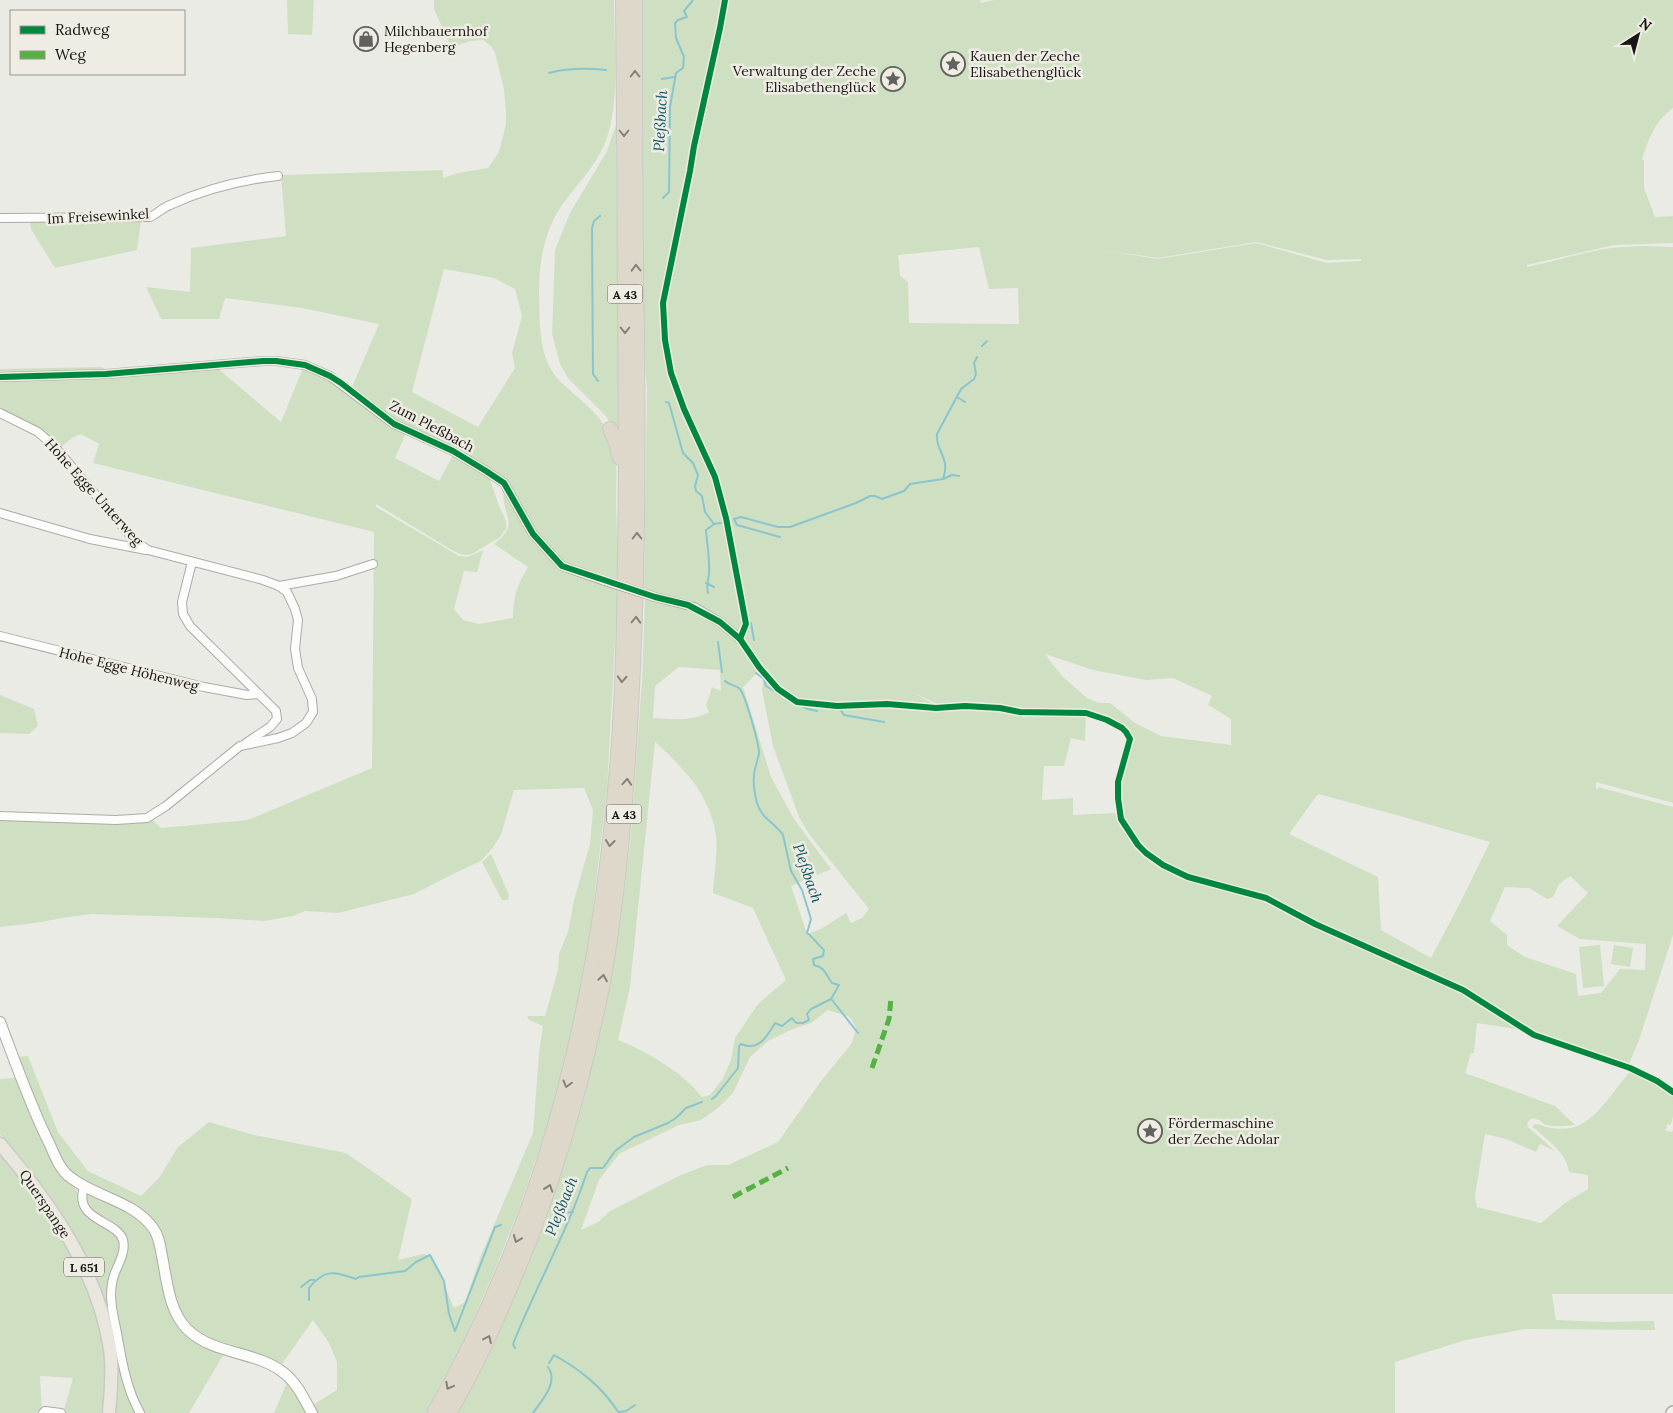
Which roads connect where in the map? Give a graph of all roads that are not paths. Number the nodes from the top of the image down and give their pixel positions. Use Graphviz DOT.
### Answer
graph roads {
  1 [pos="623,0"];
  2 [pos="635,0"];
  3 [pos="623,67"];
  4 [pos="614,121"];
  5 [pos="278,176"];
  6 [pos="0,218"];
  7 [pos="0,377"];
  8 [pos="0,413"];
  9 [pos="610,428"];
  10 [pos="0,513"];
  11 [pos="626,522"];
  12 [pos="148,550"];
  13 [pos="192,562"];
  14 [pos="372,564"];
  15 [pos="279,586"];
  16 [pos="0,636"];
  17 [pos="740,639"];
  18 [pos="259,694"];
  19 [pos="240,746"];
  20 [pos="0,816"];
  21 [pos="0,1022"];
  22 [pos="0,1144"];
  23 [pos="84,1187"];
  24 [pos="43,1413"];
  25 [pos="61,1413"];
  26 [pos="109,1413"];
  27 [pos="140,1413"];
  28 [pos="312,1413"];
  29 [pos="434,1413"];
  30 [pos="449,1413"];
  1 -- 3 [label="highway, A 43"];
  30 -- 2 [label="highway, A 43, one-way"];
  3 -- 4 [label="highway"];
  3 -- 11 [label="highway, A 43, one-way"];
  5 -- 6 [label="street, Im Freisewinkel"];
  7 -- 17 [label="street, Zum Pleßbach, bridge"];
  8 -- 12 [label="street, Hohe Egge Unterweg"];
  9 -- 11 [label="highway"];
  10 -- 12 [label="street"];
  11 -- 29 [label="highway, A 43, one-way"];
  12 -- 13 [label="street, Hohe Egge Unterweg"];
  13 -- 15 [label="street, Hohe Egge Unterweg"];
  13 -- 18 [label="street"];
  14 -- 15 [label="street, Hohe Egge Unterweg"];
  15 -- 19 [label="street"];
  16 -- 18 [label="street, Hohe Egge Höhenweg"];
  18 -- 19 [label="street"];
  19 -- 20 [label="street"];
  21 -- 23 [label="street"];
  22 -- 26 [label="main road, Querspange / L 651"];
  23 -- 27 [label="street"];
  23 -- 28 [label="street"];
  24 -- 25 [label="street"];
}
